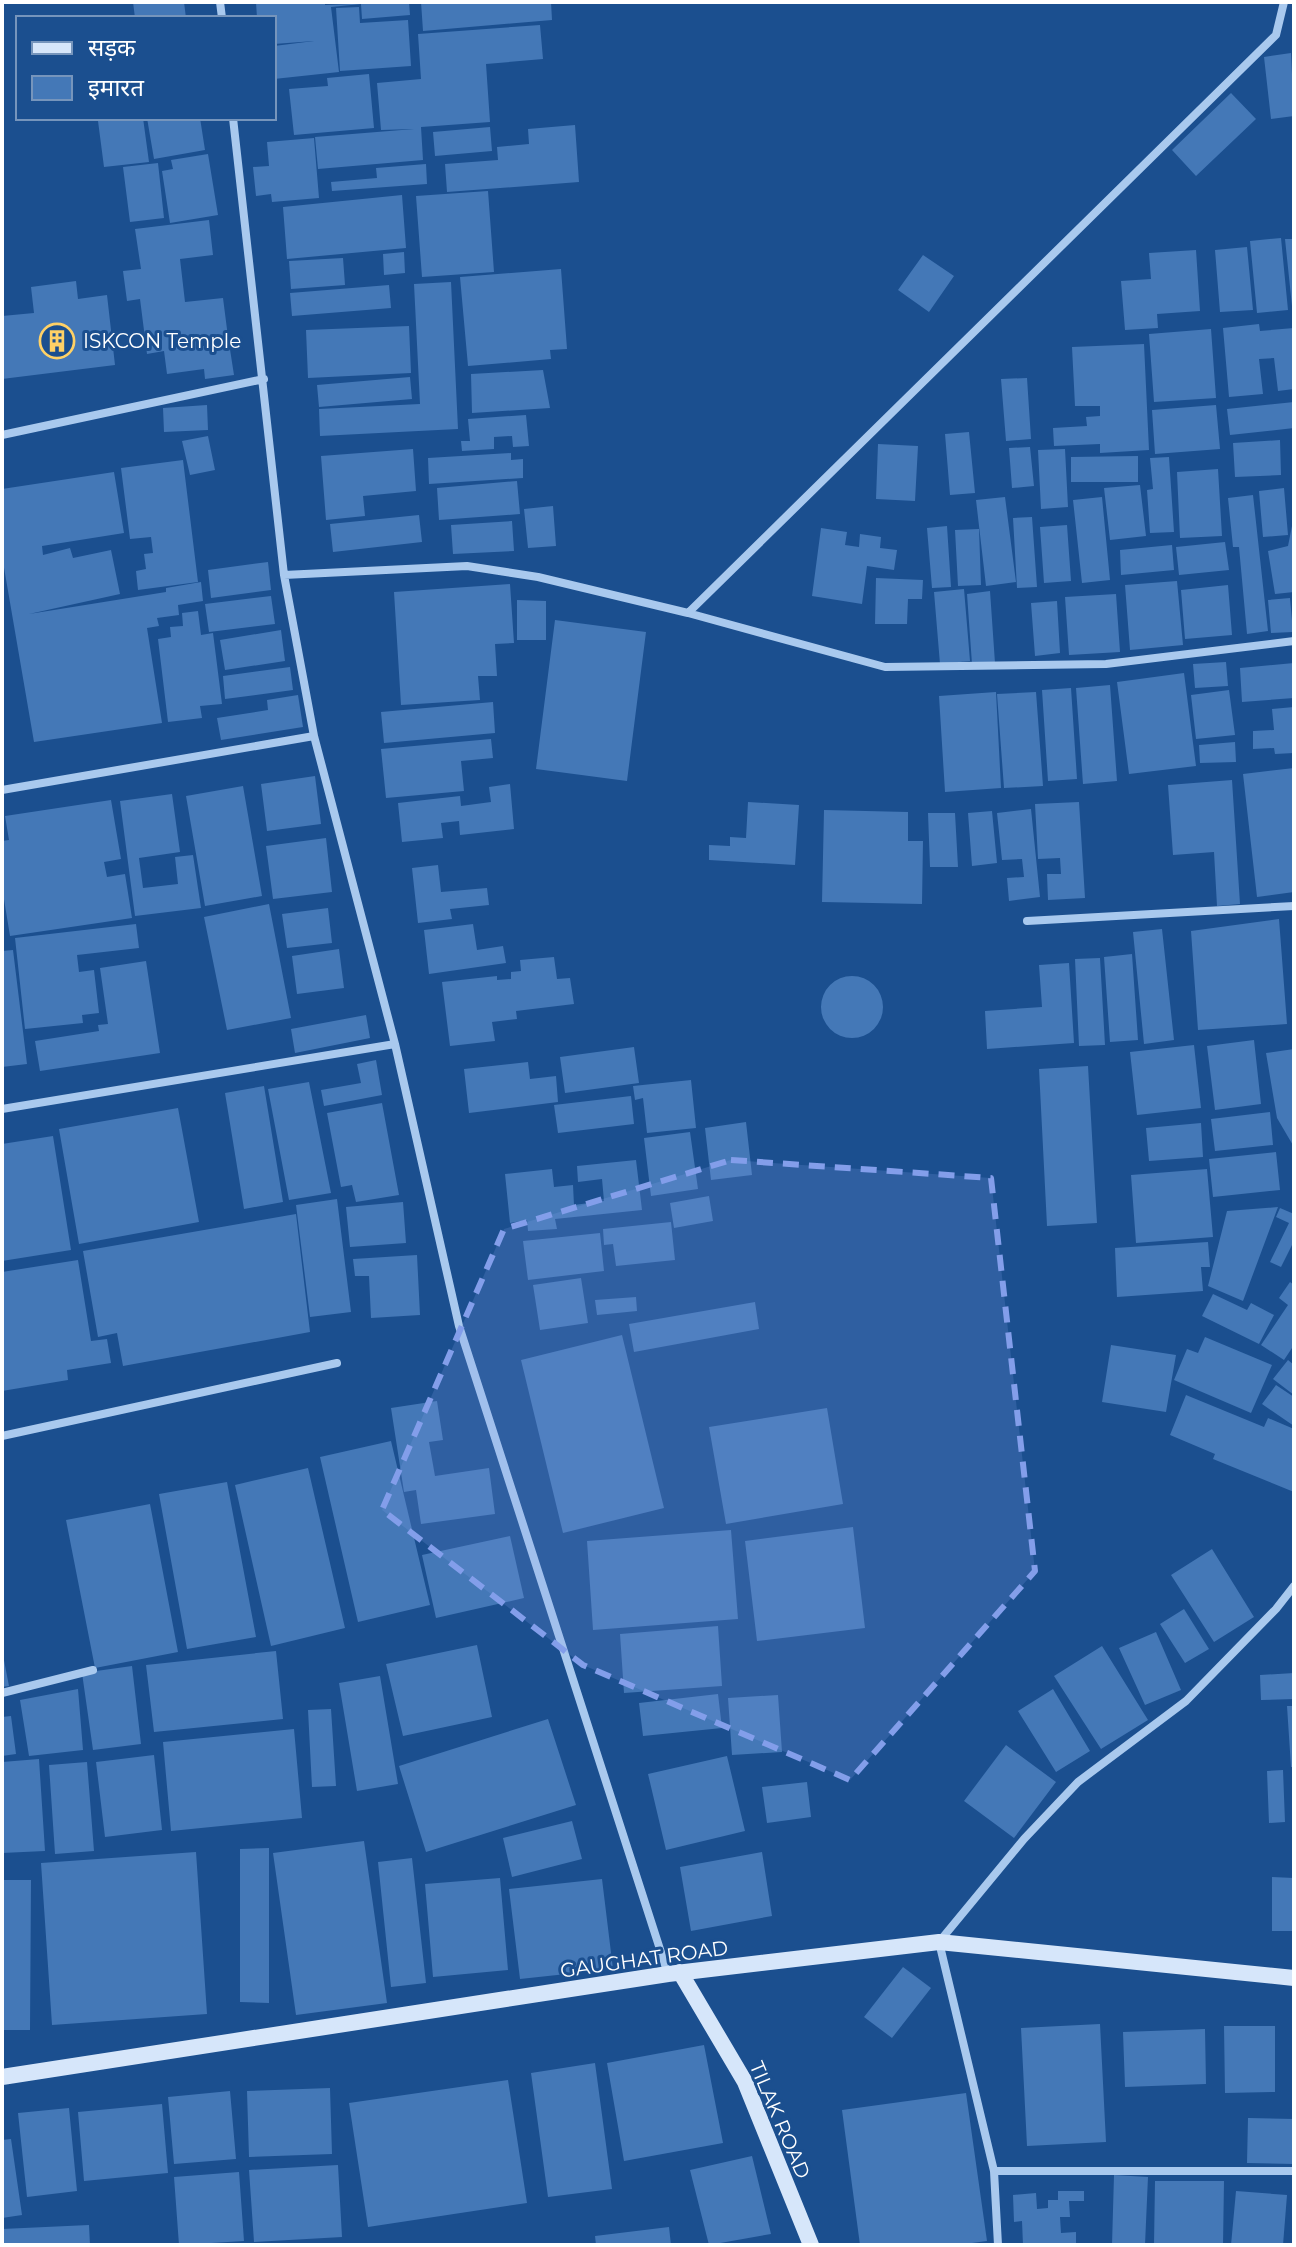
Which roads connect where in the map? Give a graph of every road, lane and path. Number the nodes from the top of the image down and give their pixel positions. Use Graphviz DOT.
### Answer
graph roads {
  1 [pos="1284,2"];
  2 [pos="233,120"];
  3 [pos="264,379"];
  4 [pos="2,435"];
  5 [pos="284,575"];
  6 [pos="688,613"];
  7 [pos="1294,641"];
  8 [pos="314,736"];
  9 [pos="2,790"];
  10 [pos="1294,906"];
  11 [pos="1027,921"];
  12 [pos="395,1044"];
  13 [pos="2,1109"];
  14 [pos="337,1363"];
  15 [pos="2,1436"];
  16 [pos="1294,1586"];
  17 [pos="93,1670"];
  18 [pos="2,1693"];
  19 [pos="939,1942"];
  20 [pos="674,1973"];
  21 [pos="1294,1978"];
  22 [pos="2,2077"];
  23 [pos="994,2171"];
  24 [pos="1294,2171"];
  25 [pos="811,2245"];
  26 [pos="998,2245"];
  1 -- 6 [label="street"];
  2 -- 3 [label="street"];
  3 -- 4 [label="street"];
  3 -- 5 [label="street"];
  5 -- 6 [label="street"];
  5 -- 8 [label="street"];
  6 -- 7 [label="street"];
  8 -- 9 [label="street"];
  8 -- 12 [label="street"];
  10 -- 11 [label="street"];
  12 -- 13 [label="street"];
  12 -- 20 [label="street"];
  14 -- 15 [label="street"];
  16 -- 19 [label="street"];
  17 -- 18 [label="street"];
  19 -- 20 [label="main road, GAUGHAT ROAD"];
  19 -- 21 [label="main road, GAUGHAT ROAD"];
  19 -- 23 [label="street"];
  20 -- 22 [label="main road, GAUGHAT ROAD"];
  20 -- 25 [label="main road, TILAK ROAD"];
  23 -- 24 [label="street"];
  23 -- 26 [label="street"];
}
